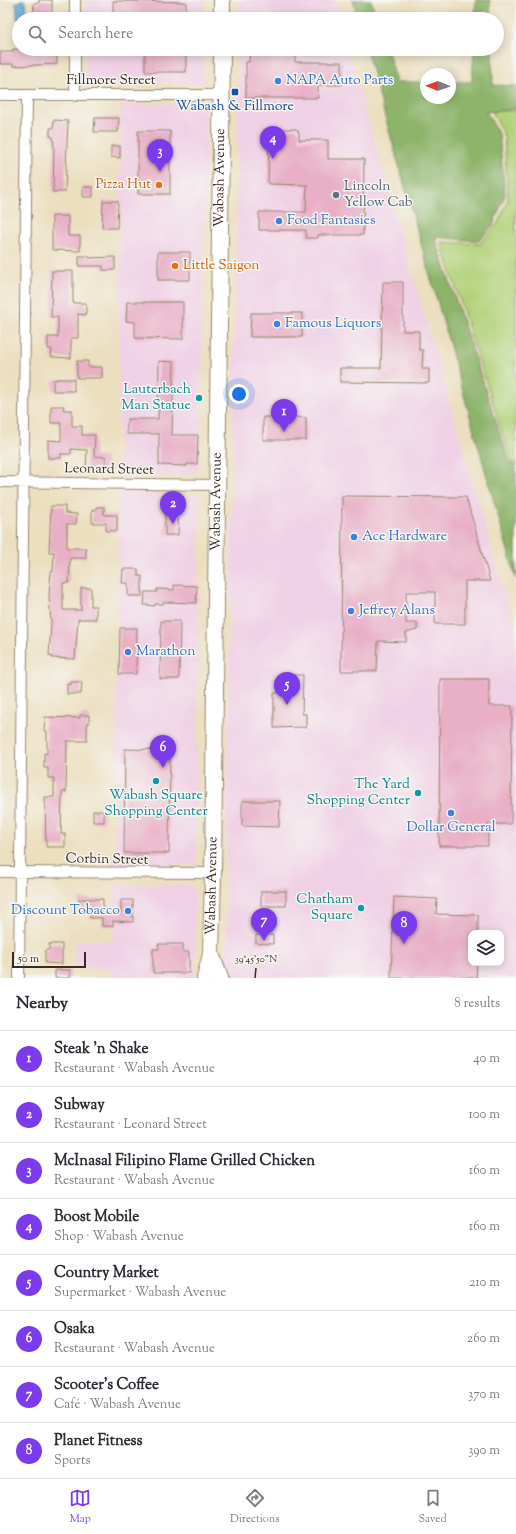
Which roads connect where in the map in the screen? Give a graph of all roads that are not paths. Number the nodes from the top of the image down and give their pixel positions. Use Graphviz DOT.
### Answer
graph roads {
  1 [pos="75,0"];
  2 [pos="222,0"];
  3 [pos="75,12"];
  4 [pos="222,12"];
  5 [pos="75,56"];
  6 [pos="222,56"];
  7 [pos="0,95"];
  8 [pos="222,95"];
  9 [pos="27,96"];
  10 [pos="75,96"];
  11 [pos="0,482"];
  12 [pos="24,482"];
  13 [pos="217,485"];
  14 [pos="0,872"];
  15 [pos="20,872"];
  16 [pos="213,874"];
  17 [pos="211,954"];
  18 [pos="19,978"];
  19 [pos="205,978"];
  20 [pos="220,978"];
  1 -- 3 [label="street"];
  2 -- 4 [label="main road"];
  5 -- 10 [label="street"];
  6 -- 8 [label="main road, Wabash Avenue"];
  7 -- 9 [label="street, Fillmore Street"];
  8 -- 10 [label="street, Fillmore Street"];
  8 -- 13 [label="main road, Wabash Avenue"];
  9 -- 10 [label="street, Fillmore Street"];
  9 -- 12 [label="street"];
  11 -- 12 [label="street, Leonard Street"];
  12 -- 13 [label="street, Leonard Street"];
  12 -- 15 [label="street"];
  13 -- 16 [label="main road, Wabash Avenue"];
  14 -- 15 [label="street, Corbin Street"];
  15 -- 16 [label="street, Corbin Street"];
  15 -- 18 [label="street"];
  16 -- 17 [label="main road, Wabash Avenue"];
  17 -- 19 [label="main road, Wabash Avenue"];
  17 -- 20 [label="main road, Wabash Avenue"];
}
